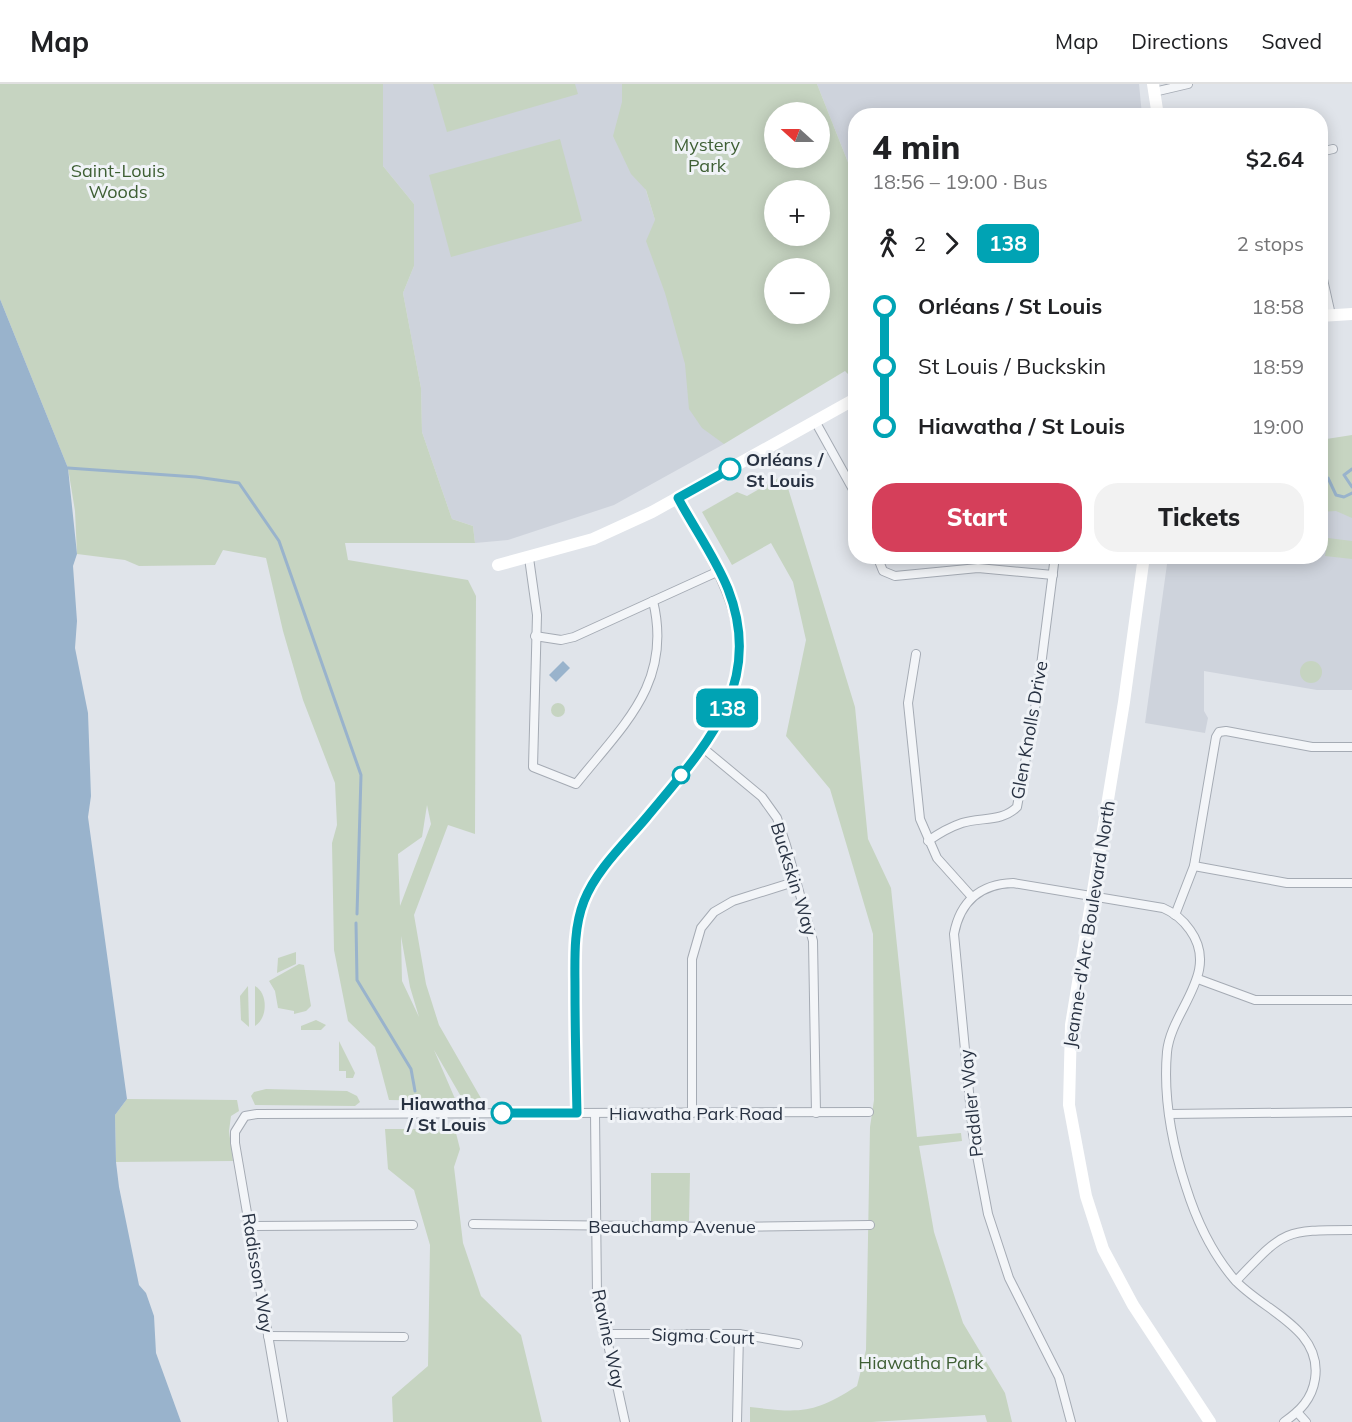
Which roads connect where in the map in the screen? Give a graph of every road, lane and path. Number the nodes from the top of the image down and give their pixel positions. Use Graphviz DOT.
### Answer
graph roads {
  1 [pos="1188,84"];
  2 [pos="1154,88"];
  3 [pos="1157,108"];
  4 [pos="1333,149"];
  5 [pos="1328,150"];
  6 [pos="1352,314"];
  7 [pos="1328,316"];
  8 [pos="848,403"];
  9 [pos="815,421"];
  10 [pos="848,480"];
  11 [pos="678,498"];
  12 [pos="529,558"];
  13 [pos="880,564"];
  14 [pos="1054,564"];
  15 [pos="1143,564"];
  16 [pos="498,565"];
  17 [pos="719,571"];
  18 [pos="1053,575"];
  19 [pos="653,601"];
  20 [pos="535,636"];
  21 [pos="916,654"];
  22 [pos="1352,747"];
  23 [pos="704,748"];
  24 [pos="928,841"];
  25 [pos="1194,866"];
  26 [pos="797,881"];
  27 [pos="1352,883"];
  28 [pos="1092,896"];
  29 [pos="972,897"];
  30 [pos="1175,915"];
  31 [pos="1198,979"];
  32 [pos="1352,1000"];
  33 [pos="869,1112"];
  34 [pos="1352,1112"];
  35 [pos="577,1113"];
  36 [pos="596,1113"];
  37 [pos="692,1113"];
  38 [pos="816,1113"];
  39 [pos="1169,1114"];
  40 [pos="238,1125"];
  41 [pos="473,1224"];
  42 [pos="413,1225"];
  43 [pos="870,1225"];
  44 [pos="250,1226"];
  45 [pos="596,1226"];
  46 [pos="1352,1230"];
  47 [pos="1236,1281"];
  48 [pos="606,1334"];
  49 [pos="739,1334"];
  50 [pos="268,1336"];
  51 [pos="404,1337"];
  52 [pos="798,1344"];
  53 [pos="1201,1404"];
  54 [pos="1297,1412"];
  55 [pos="283,1422"];
  56 [pos="625,1422"];
  57 [pos="737,1422"];
  58 [pos="1071,1422"];
  59 [pos="1210,1422"];
  60 [pos="1219,1422"];
  61 [pos="1284,1422"];
  62 [pos="1306,1422"];
  1 -- 2 [label="street"];
  2 -- 3 [label="main road"];
  4 -- 5 [label="street"];
  6 -- 7 [label="main road"];
  8 -- 9 [label="main road"];
  9 -- 10 [label="street"];
  9 -- 11 [label="main road"];
  11 -- 12 [label="main road"];
  11 -- 17 [label="street"];
  12 -- 16 [label="main road"];
  12 -- 20 [label="street"];
  13 -- 18 [label="street"];
  14 -- 18 [label="street, Glen Knolls Drive"];
  15 -- 28 [label="main road, Jeanne-d'Arc Boulevard North"];
  17 -- 19 [label="street"];
  17 -- 23 [label="street"];
  18 -- 24 [label="street, Glen Knolls Drive"];
  19 -- 20 [label="street"];
  19 -- 20 [label="street"];
  21 -- 24 [label="street"];
  22 -- 25 [label="street"];
  23 -- 26 [label="street, Buckskin Way"];
  23 -- 35 [label="street"];
  24 -- 29 [label="street"];
  25 -- 27 [label="street"];
  25 -- 30 [label="street"];
  26 -- 37 [label="street"];
  26 -- 38 [label="street, Buckskin Way"];
  28 -- 29 [label="street"];
  28 -- 30 [label="street"];
  28 -- 53 [label="main road, Jeanne-d'Arc Boulevard North"];
  29 -- 58 [label="street, Paddler Way"];
  30 -- 31 [label="street"];
  31 -- 32 [label="street"];
  31 -- 39 [label="street"];
  33 -- 38 [label="street, Hiawatha Park Road"];
  34 -- 39 [label="street"];
  35 -- 36 [label="street, Hiawatha Park Road"];
  35 -- 40 [label="street, Hiawatha Park Road"];
  36 -- 37 [label="street, Hiawatha Park Road"];
  36 -- 45 [label="street, Ravine Way"];
  37 -- 38 [label="street, Hiawatha Park Road"];
  39 -- 47 [label="street"];
  40 -- 44 [label="street, Radisson Way"];
  41 -- 45 [label="street, Beauchamp Avenue"];
  42 -- 44 [label="street"];
  43 -- 45 [label="street, Beauchamp Avenue"];
  44 -- 50 [label="street, Radisson Way"];
  45 -- 48 [label="street, Ravine Way"];
  46 -- 47 [label="street"];
  47 -- 54 [label="street"];
  48 -- 49 [label="street, Sigma Court"];
  48 -- 56 [label="street, Ravine Way"];
  49 -- 52 [label="street, Sigma Court"];
  49 -- 57 [label="street"];
  50 -- 51 [label="street"];
  50 -- 55 [label="street, Radisson Way"];
  53 -- 59 [label="main road, Jeanne-d'Arc Boulevard North"];
  53 -- 60 [label="main road, Jeanne-d'Arc Boulevard North"];
  54 -- 61 [label="street"];
  54 -- 62 [label="street"];
}
